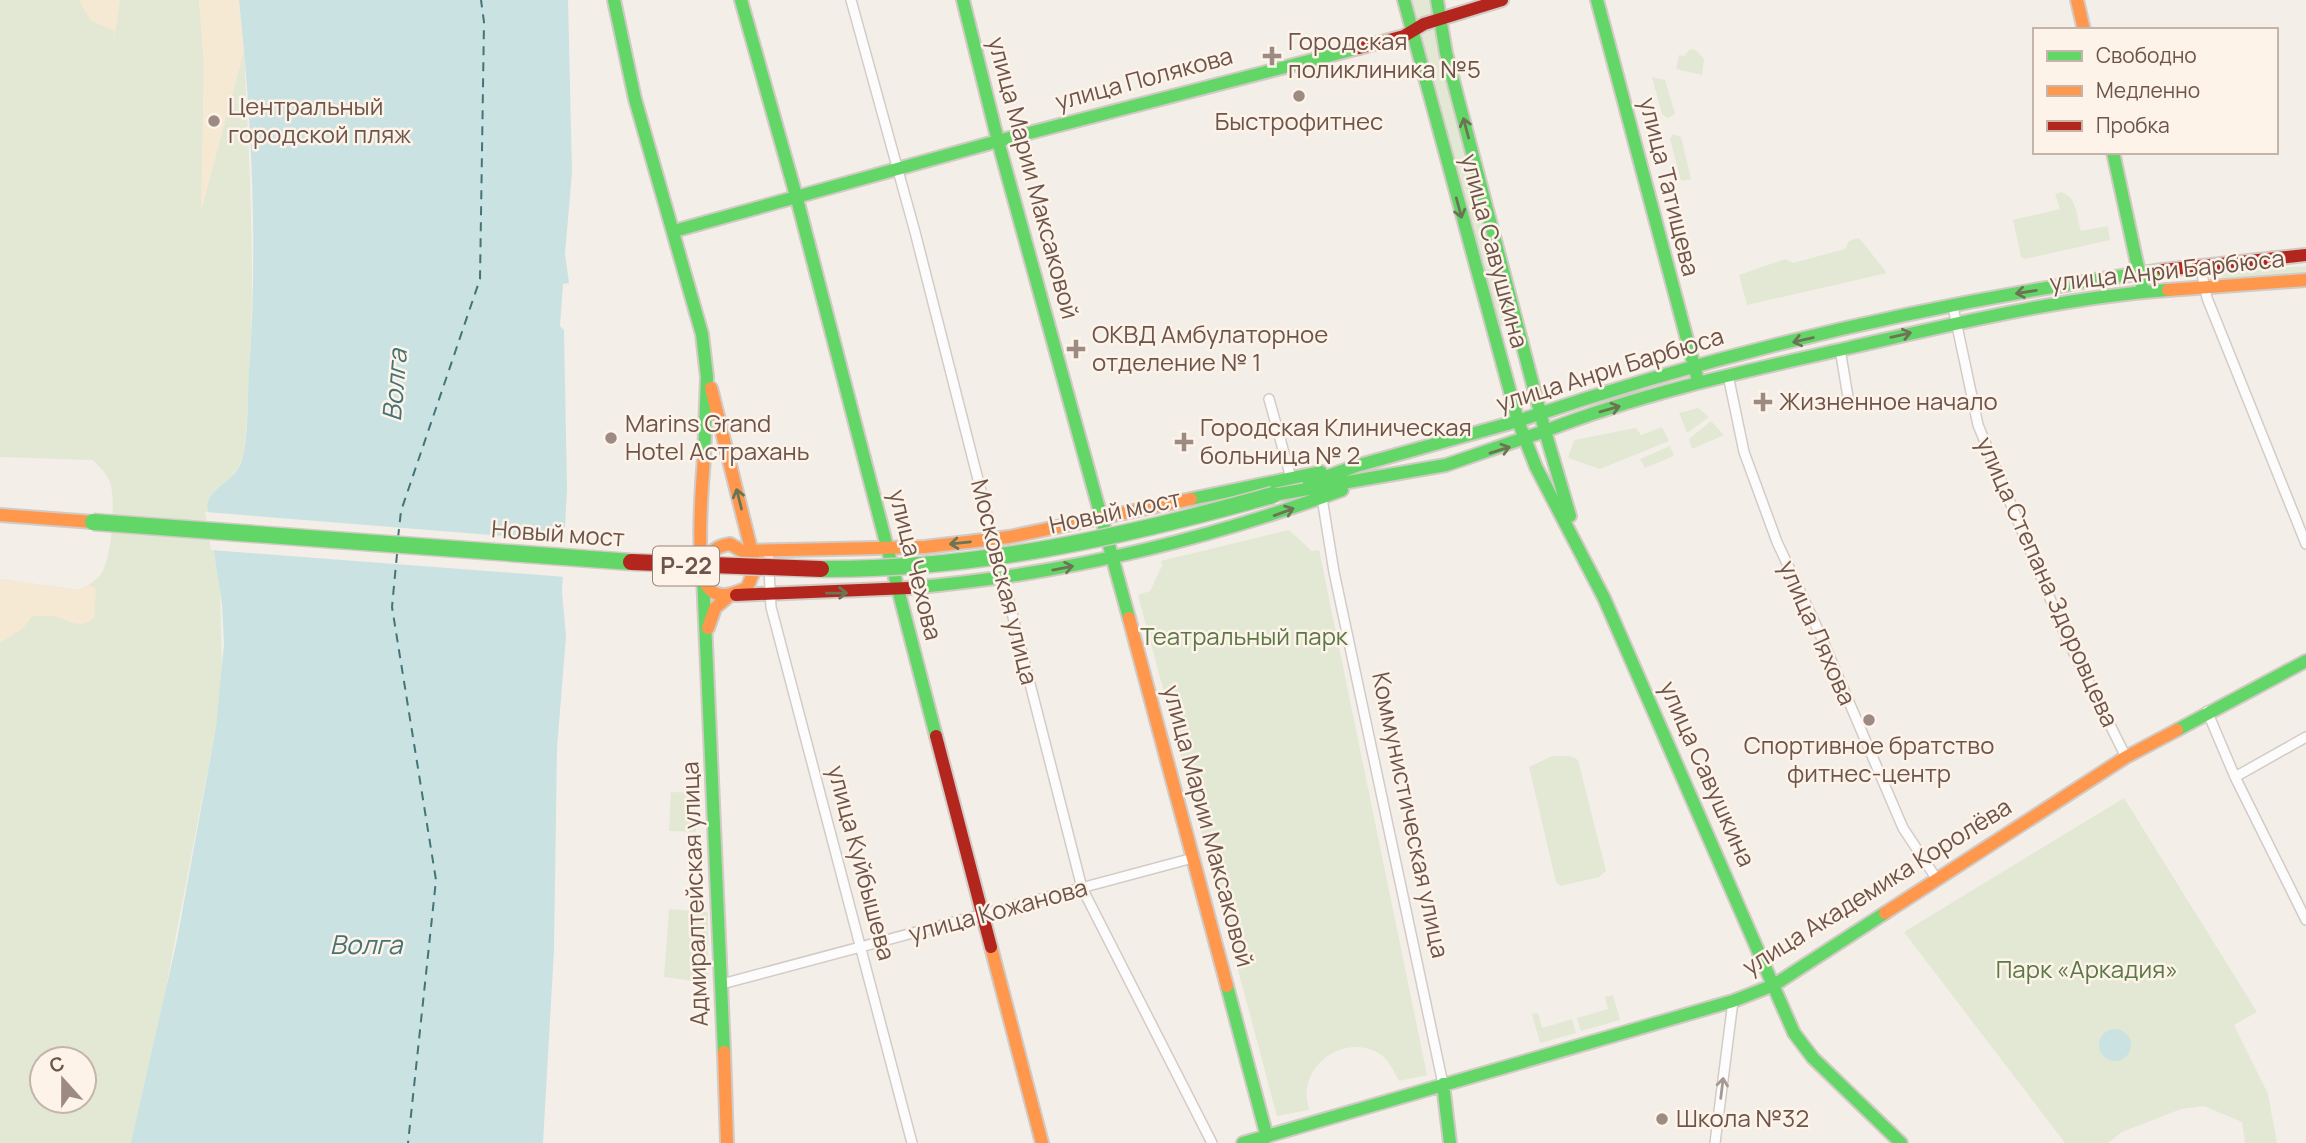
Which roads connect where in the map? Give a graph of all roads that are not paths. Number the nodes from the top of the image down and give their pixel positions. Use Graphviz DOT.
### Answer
graph roads {
  1 [pos="614,0"];
  2 [pos="741,0"];
  3 [pos="851,0"];
  4 [pos="962,0"];
  5 [pos="1404,0"];
  6 [pos="1437,0"];
  7 [pos="1502,0"];
  8 [pos="1597,0"];
  9 [pos="2077,0"];
  10 [pos="1442,19"];
  11 [pos="2084,28"];
  12 [pos="1412,30"];
  13 [pos="998,141"];
  14 [pos="2113,154"];
  15 [pos="897,171"];
  16 [pos="797,200"];
  17 [pos="674,231"];
  18 [pos="2306,255"];
  19 [pos="2200,265"];
  20 [pos="2142,274"];
  21 [pos="2306,279"];
  22 [pos="2203,286"];
  23 [pos="2143,291"];
  24 [pos="1955,315"];
  25 [pos="1518,322"];
  26 [pos="1491,329"];
  27 [pos="1840,349"];
  28 [pos="1694,367"];
  29 [pos="707,374"];
  30 [pos="1728,375"];
  31 [pos="1699,384"];
  32 [pos="1848,397"];
  33 [pos="1269,399"];
  34 [pos="1540,413"];
  35 [pos="1518,421"];
  36 [pos="1545,431"];
  37 [pos="1526,440"];
  38 [pos="1356,466"];
  39 [pos="1291,478"];
  40 [pos="1362,483"];
  41 [pos="1273,495"];
  42 [pos="1322,498"];
  43 [pos="0,515"];
  44 [pos="1100,518"];
  45 [pos="993,539"];
  46 [pos="1579,543"];
  47 [pos="2306,544"];
  48 [pos="888,548"];
  49 [pos="755,554"];
  50 [pos="1113,558"];
  51 [pos="703,572"];
  52 [pos="1003,579"];
  53 [pos="898,590"];
  54 [pos="769,594"];
  55 [pos="732,595"];
  56 [pos="706,643"];
  57 [pos="2306,661"];
  58 [pos="2207,711"];
  59 [pos="2306,737"];
  60 [pos="2126,757"];
  61 [pos="2235,776"];
  62 [pos="1193,858"];
  63 [pos="1936,878"];
  64 [pos="1083,888"];
  65 [pos="982,916"];
  66 [pos="2306,920"];
  67 [pos="860,948"];
  68 [pos="722,984"];
  69 [pos="1774,985"];
  70 [pos="1733,1001"];
  71 [pos="1443,1084"];
  72 [pos="1267,1137"];
  73 [pos="727,1143"];
  74 [pos="912,1143"];
  75 [pos="1042,1143"];
  76 [pos="1212,1143"];
  77 [pos="1243,1143"];
  78 [pos="1450,1143"];
  79 [pos="1715,1143"];
  80 [pos="1900,1143"];
  1 -- 17 [label="main road"];
  2 -- 16 [label="main road, улица Чехова"];
  3 -- 15 [label="street, Московская улица"];
  4 -- 13 [label="main road, улица Марии Максаковой"];
  5 -- 12 [label="main road, улица Савушкина"];
  6 -- 10 [label="main road, улица Савушкина"];
  7 -- 10 [label="main road, улица Полякова"];
  8 -- 28 [label="main road, улица Татищева"];
  9 -- 11 [label="main road"];
  10 -- 12 [label="main road, улица Полякова"];
  25 -- 10 [label="main road, улица Савушкина, one-way"];
  12 -- 13 [label="main road, улица Полякова"];
  12 -- 26 [label="main road, улица Савушкина, one-way"];
  13 -- 15 [label="main road, улица Полякова"];
  13 -- 44 [label="main road, улица Марии Максаковой"];
  14 -- 20 [label="main road"];
  15 -- 16 [label="main road, улица Полякова"];
  15 -- 45 [label="street, Московская улица"];
  16 -- 17 [label="main road, улица Полякова"];
  16 -- 48 [label="main road, улица Чехова"];
  17 -- 29 [label="main road"];
  18 -- 19 [label="main road, улица Анри Барбюса"];
  19 -- 20 [label="main road, улица Анри Барбюса"];
  19 -- 22 [label="street"];
  20 -- 23 [label="main road"];
  20 -- 24 [label="main road, улица Анри Барбюса, one-way"];
  21 -- 22 [label="main road, улица Анри Барбюса"];
  22 -- 23 [label="main road, улица Анри Барбюса"];
  22 -- 47 [label="street"];
  23 -- 24 [label="main road, улица Анри Барбюса"];
  27 -- 24 [label="main road, улица Анри Барбюса, one-way"];
  24 -- 28 [label="main road, улица Анри Барбюса, one-way"];
  24 -- 60 [label="street, улица Степана Здоровцева"];
  25 -- 26 [label="main road"];
  25 -- 34 [label="main road, улица Савушкина"];
  26 -- 35 [label="main road, улица Савушкина"];
  27 -- 30 [label="main road, улица Анри Барбюса"];
  27 -- 32 [label="street"];
  28 -- 31 [label="main road, улица Татищева"];
  28 -- 34 [label="main road, улица Анри Барбюса"];
  49 -- 29 [label="main road, one-way"];
  29 -- 51 [label="main road, Адмиралтейская улица"];
  30 -- 31 [label="main road, улица Анри Барбюса"];
  30 -- 63 [label="street, улица Ляхова"];
  36 -- 31 [label="main road, улица Анри Барбюса, one-way"];
  33 -- 39 [label="street"];
  34 -- 35 [label="main road, улица Анри Барбюса"];
  34 -- 36 [label="main road, улица Савушкина"];
  35 -- 37 [label="main road, улица Савушкина"];
  35 -- 38 [label="main road, улица Анри Барбюса"];
  36 -- 37 [label="main road, улица Анри Барбюса"];
  36 -- 46 [label="main road, улица Савушкина"];
  40 -- 37 [label="main road, улица Анри Барбюса, one-way"];
  37 -- 46 [label="main road, улица Савушкина"];
  38 -- 39 [label="main road"];
  38 -- 41 [label="main road, улица Анри Барбюса"];
  39 -- 44 [label="main road"];
  40 -- 41 [label="main road, улица Анри Барбюса"];
  40 -- 42 [label="main road"];
  41 -- 43 [label="main road, Новый мост / Р-22, bridge"];
  50 -- 42 [label="main road, one-way"];
  42 -- 71 [label="street, Коммунистическая улица"];
  44 -- 45 [label="main road"];
  44 -- 50 [label="main road, улица Марии Максаковой"];
  45 -- 48 [label="main road, one-way"];
  45 -- 52 [label="street, Московская улица"];
  46 -- 69 [label="main road, улица Савушкина"];
  48 -- 49 [label="main road"];
  48 -- 53 [label="main road, улица Чехова"];
  49 -- 51 [label="main road"];
  49 -- 54 [label="street, улица Куйбышева"];
  49 -- 55 [label="main road"];
  52 -- 50 [label="main road, one-way"];
  50 -- 62 [label="main road, улица Марии Максаковой"];
  51 -- 55 [label="main road"];
  51 -- 56 [label="main road, Адмиралтейская улица"];
  52 -- 53 [label="main road"];
  52 -- 64 [label="street, Московская улица"];
  54 -- 53 [label="main road, one-way"];
  53 -- 65 [label="main road, улица Чехова"];
  54 -- 55 [label="main road"];
  54 -- 67 [label="street, улица Куйбышева"];
  55 -- 56 [label="main road"];
  56 -- 68 [label="main road, Адмиралтейская улица"];
  57 -- 58 [label="main road, улица Академика Королёва"];
  58 -- 60 [label="main road, улица Академика Королёва"];
  58 -- 61 [label="street"];
  59 -- 61 [label="street"];
  60 -- 63 [label="main road, улица Академика Королёва"];
  61 -- 66 [label="street"];
  62 -- 64 [label="street, улица Кожанова"];
  62 -- 72 [label="main road, улица Марии Максаковой"];
  63 -- 69 [label="main road, улица Академика Королёва"];
  64 -- 65 [label="street, улица Кожанова"];
  64 -- 76 [label="street, Московская улица"];
  65 -- 67 [label="street, улица Кожанова"];
  65 -- 75 [label="main road, улица Чехова"];
  67 -- 68 [label="street, улица Кожанова"];
  67 -- 74 [label="street, улица Куйбышева"];
  68 -- 73 [label="main road, Адмиралтейская улица"];
  69 -- 70 [label="main road, улица Академика Королёва"];
  69 -- 80 [label="main road, улица Савушкина"];
  70 -- 71 [label="main road, улица Академика Королёва"];
  79 -- 70 [label="street, one-way"];
  71 -- 72 [label="main road, улица Академика Королёва"];
  71 -- 78 [label="main road, Коммунистическая улица"];
  72 -- 77 [label="main road, улица Академика Королёва"];
}
